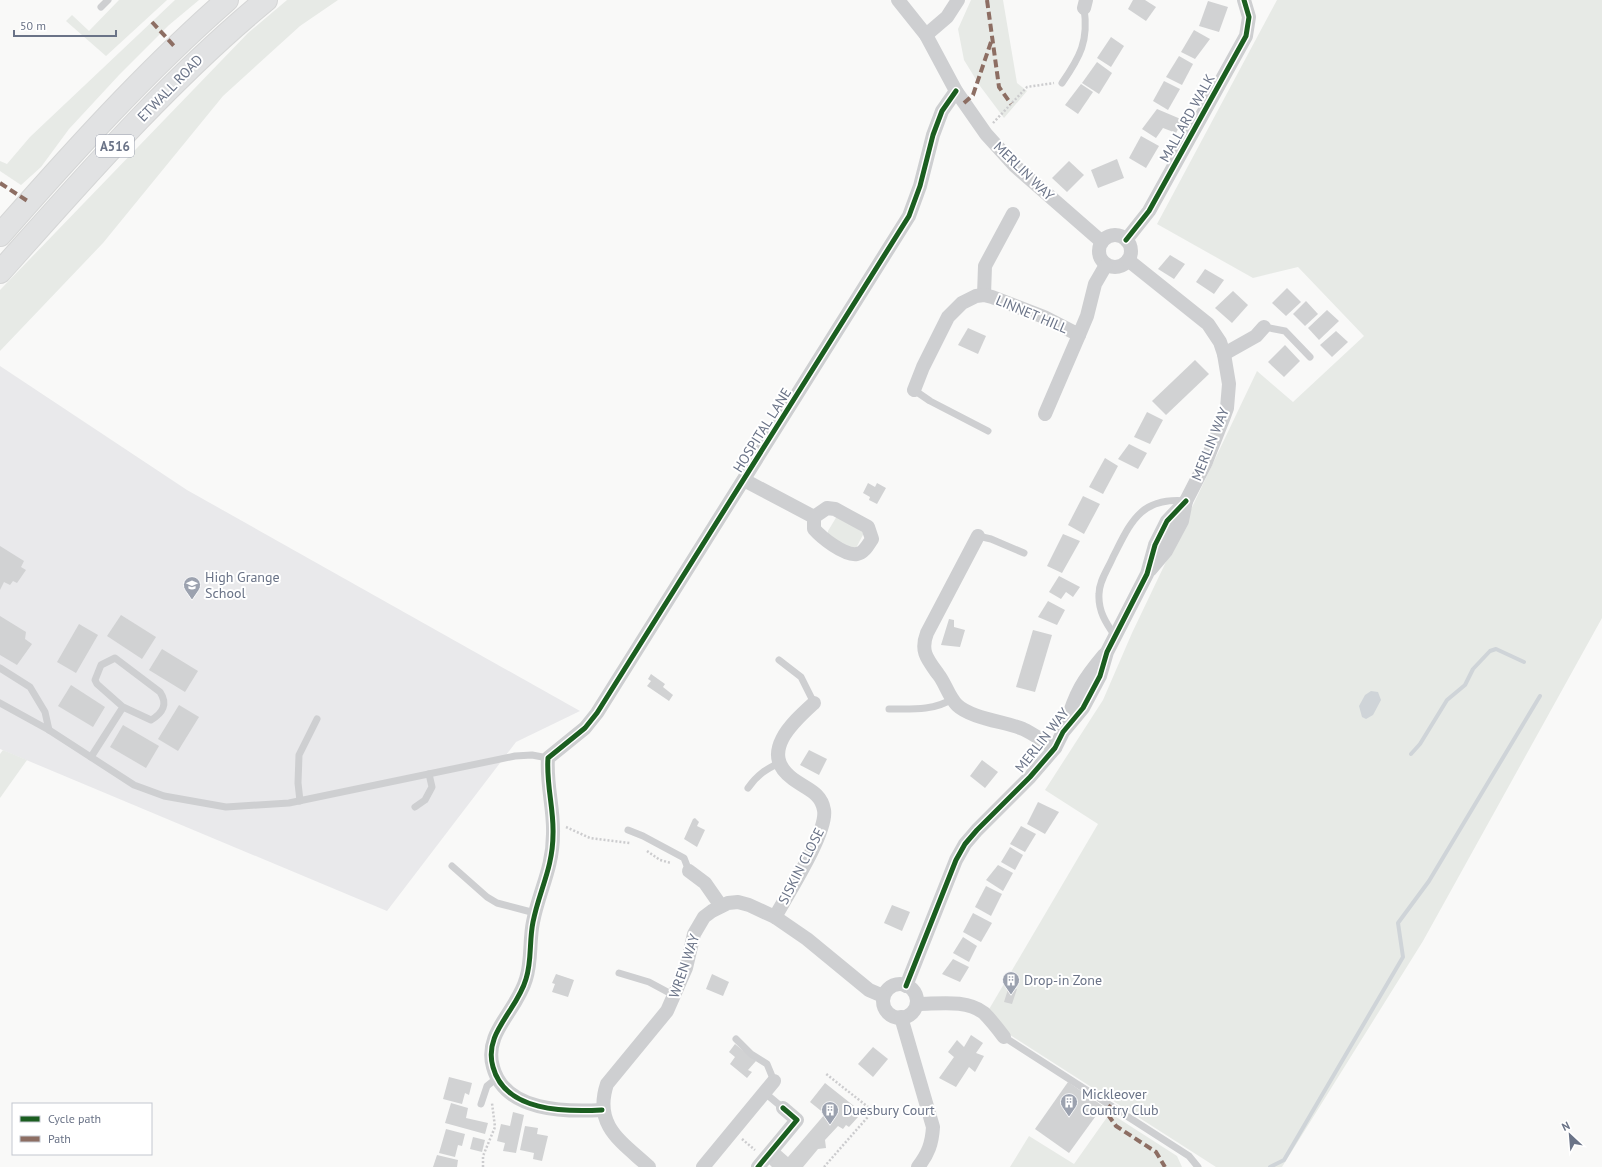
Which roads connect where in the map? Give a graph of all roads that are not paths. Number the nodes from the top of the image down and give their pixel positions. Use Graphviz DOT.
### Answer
graph roads {
  1 [pos="108,0"];
  2 [pos="227,0"];
  3 [pos="266,0"];
  4 [pos="898,0"];
  5 [pos="958,0"];
  6 [pos="1244,0"];
  7 [pos="1085,4"];
  8 [pos="101,7"];
  9 [pos="926,35"];
  10 [pos="1062,83"];
  11 [pos="956,91"];
  12 [pos="38,211"];
  13 [pos="1013,214"];
  14 [pos="0,235"];
  15 [pos="1126,240"];
  16 [pos="1102,242"];
  17 [pos="1128,260"];
  18 [pos="1106,265"];
  19 [pos="0,272"];
  20 [pos="984,295"];
  21 [pos="1264,327"];
  22 [pos="1079,335"];
  23 [pos="1224,354"];
  24 [pos="1310,357"];
  25 [pos="914,390"];
  26 [pos="1045,414"];
  27 [pos="988,431"];
  28 [pos="744,480"];
  29 [pos="1186,501"];
  30 [pos="814,517"];
  31 [pos="978,536"];
  32 [pos="1024,553"];
  33 [pos="1115,636"];
  34 [pos="779,660"];
  35 [pos="0,668"];
  36 [pos="952,699"];
  37 [pos="0,703"];
  38 [pos="814,703"];
  39 [pos="123,707"];
  40 [pos="889,709"];
  41 [pos="317,719"];
  42 [pos="48,730"];
  43 [pos="1055,748"];
  44 [pos="91,757"];
  45 [pos="548,758"];
  46 [pos="781,762"];
  47 [pos="429,774"];
  48 [pos="748,788"];
  49 [pos="300,801"];
  50 [pos="415,807"];
  51 [pos="628,830"];
  52 [pos="452,866"];
  53 [pos="689,871"];
  54 [pos="721,906"];
  55 [pos="535,913"];
  56 [pos="775,916"];
  57 [pos="619,973"];
  58 [pos="906,986"];
  59 [pos="674,996"];
  60 [pos="883,996"];
  61 [pos="918,1004"];
  62 [pos="901,1017"];
  63 [pos="1004,1037"];
  64 [pos="736,1039"];
  65 [pos="499,1081"];
  66 [pos="774,1081"];
  67 [pos="765,1093"];
  68 [pos="481,1104"];
  69 [pos="783,1108"];
  70 [pos="602,1110"];
  71 [pos="761,1163"];
  72 [pos="649,1167"];
  73 [pos="703,1167"];
  74 [pos="918,1167"];
  75 [pos="1198,1167"];
  1 -- 8 [label="lane"];
  2 -- 12 [label="highway, ETWALL ROAD / A516"];
  3 -- 12 [label="highway, ETWALL ROAD / A516"];
  4 -- 9 [label="street"];
  5 -- 9 [label="street"];
  6 -- 15 [label="street, MALLARD WALK"];
  7 -- 10 [label="lane"];
  9 -- 11 [label="street"];
  11 -- 16 [label="street, MERLIN WAY"];
  11 -- 28 [label="street, HOSPITAL LANE"];
  12 -- 14 [label="highway, ETWALL ROAD / A516"];
  12 -- 19 [label="highway, ETWALL ROAD / A516"];
  13 -- 20 [label="street"];
  15 -- 16 [label="street"];
  15 -- 17 [label="street"];
  16 -- 18 [label="street"];
  17 -- 18 [label="street"];
  17 -- 23 [label="street, MERLIN WAY"];
  18 -- 22 [label="street, LINNET HILL"];
  20 -- 22 [label="street, LINNET HILL"];
  20 -- 25 [label="street, LINNET HILL"];
  21 -- 23 [label="street"];
  21 -- 24 [label="lane"];
  22 -- 26 [label="street"];
  23 -- 29 [label="street, MERLIN WAY"];
  25 -- 27 [label="lane"];
  28 -- 30 [label="street"];
  28 -- 45 [label="street, HOSPITAL LANE"];
  29 -- 33 [label="street, MERLIN WAY"];
  29 -- 33 [label="lane"];
  31 -- 32 [label="lane"];
  31 -- 36 [label="street"];
  33 -- 43 [label="street, MERLIN WAY"];
  34 -- 38 [label="lane"];
  35 -- 42 [label="lane"];
  36 -- 40 [label="lane"];
  36 -- 43 [label="street"];
  37 -- 42 [label="lane"];
  38 -- 46 [label="street"];
  39 -- 39 [label="lane"];
  39 -- 44 [label="lane"];
  41 -- 49 [label="lane"];
  42 -- 44 [label="lane"];
  43 -- 58 [label="street, MERLIN WAY"];
  44 -- 49 [label="lane"];
  45 -- 47 [label="lane"];
  45 -- 55 [label="street"];
  46 -- 48 [label="lane"];
  46 -- 56 [label="street, SISKIN CLOSE"];
  47 -- 49 [label="lane"];
  47 -- 50 [label="lane"];
  51 -- 53 [label="lane"];
  52 -- 55 [label="lane"];
  53 -- 54 [label="street"];
  54 -- 56 [label="street, WREN WAY"];
  54 -- 59 [label="street, WREN WAY"];
  55 -- 65 [label="street"];
  56 -- 60 [label="street, WREN WAY"];
  57 -- 59 [label="lane"];
  58 -- 60 [label="street"];
  58 -- 61 [label="street"];
  59 -- 70 [label="street, WREN WAY"];
  60 -- 62 [label="street"];
  61 -- 62 [label="street"];
  61 -- 63 [label="street"];
  62 -- 74 [label="street"];
  63 -- 75 [label="lane"];
  64 -- 66 [label="lane"];
  65 -- 68 [label="lane"];
  65 -- 70 [label="street"];
  66 -- 67 [label="street"];
  67 -- 69 [label="lane"];
  67 -- 73 [label="street"];
  69 -- 71 [label="street"];
  70 -- 72 [label="street"];
}
